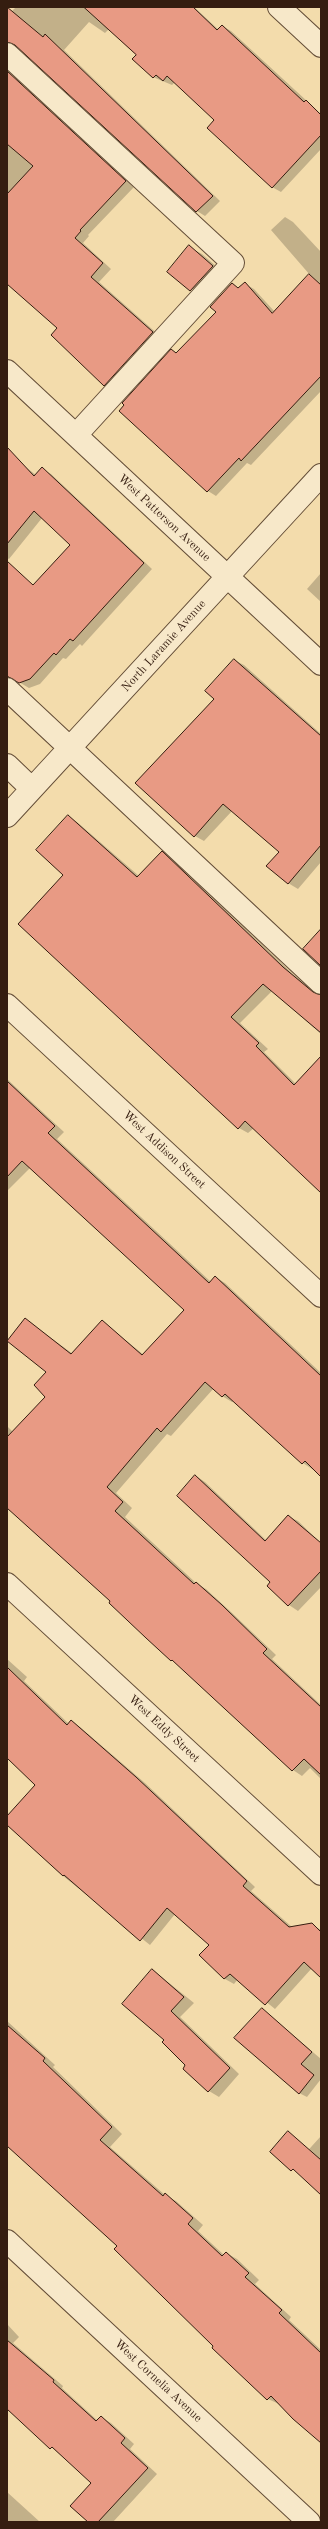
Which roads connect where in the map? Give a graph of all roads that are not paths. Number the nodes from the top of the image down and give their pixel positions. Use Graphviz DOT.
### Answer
graph roads {
  1 [pos="279,7"];
  2 [pos="321,46"];
  3 [pos="7,54"];
  4 [pos="7,371"];
  5 [pos="76,435"];
  6 [pos="321,475"];
  7 [pos="227,577"];
  8 [pos="321,664"];
  9 [pos="7,689"];
  10 [pos="70,749"];
  11 [pos="7,765"];
  12 [pos="32,789"];
  13 [pos="7,816"];
  14 [pos="321,983"];
  15 [pos="7,1005"];
  16 [pos="321,1296"];
  17 [pos="7,1584"];
  18 [pos="321,1874"];
  19 [pos="7,2241"];
  20 [pos="309,2522"];
  1 -- 2 [label="street"];
  3 -- 5 [label="street"];
  4 -- 5 [label="street, West Patterson Avenue"];
  5 -- 7 [label="street, West Patterson Avenue"];
  6 -- 7 [label="street, North Laramie Avenue"];
  7 -- 8 [label="street, West Patterson Avenue"];
  7 -- 10 [label="street, North Laramie Avenue"];
  9 -- 10 [label="street"];
  10 -- 12 [label="street, North Laramie Avenue"];
  10 -- 14 [label="street"];
  11 -- 12 [label="street"];
  12 -- 13 [label="street, North Laramie Avenue"];
  15 -- 16 [label="street, West Addison Street"];
  17 -- 18 [label="street, West Eddy Street"];
  19 -- 20 [label="street, West Cornelia Avenue"];
}
